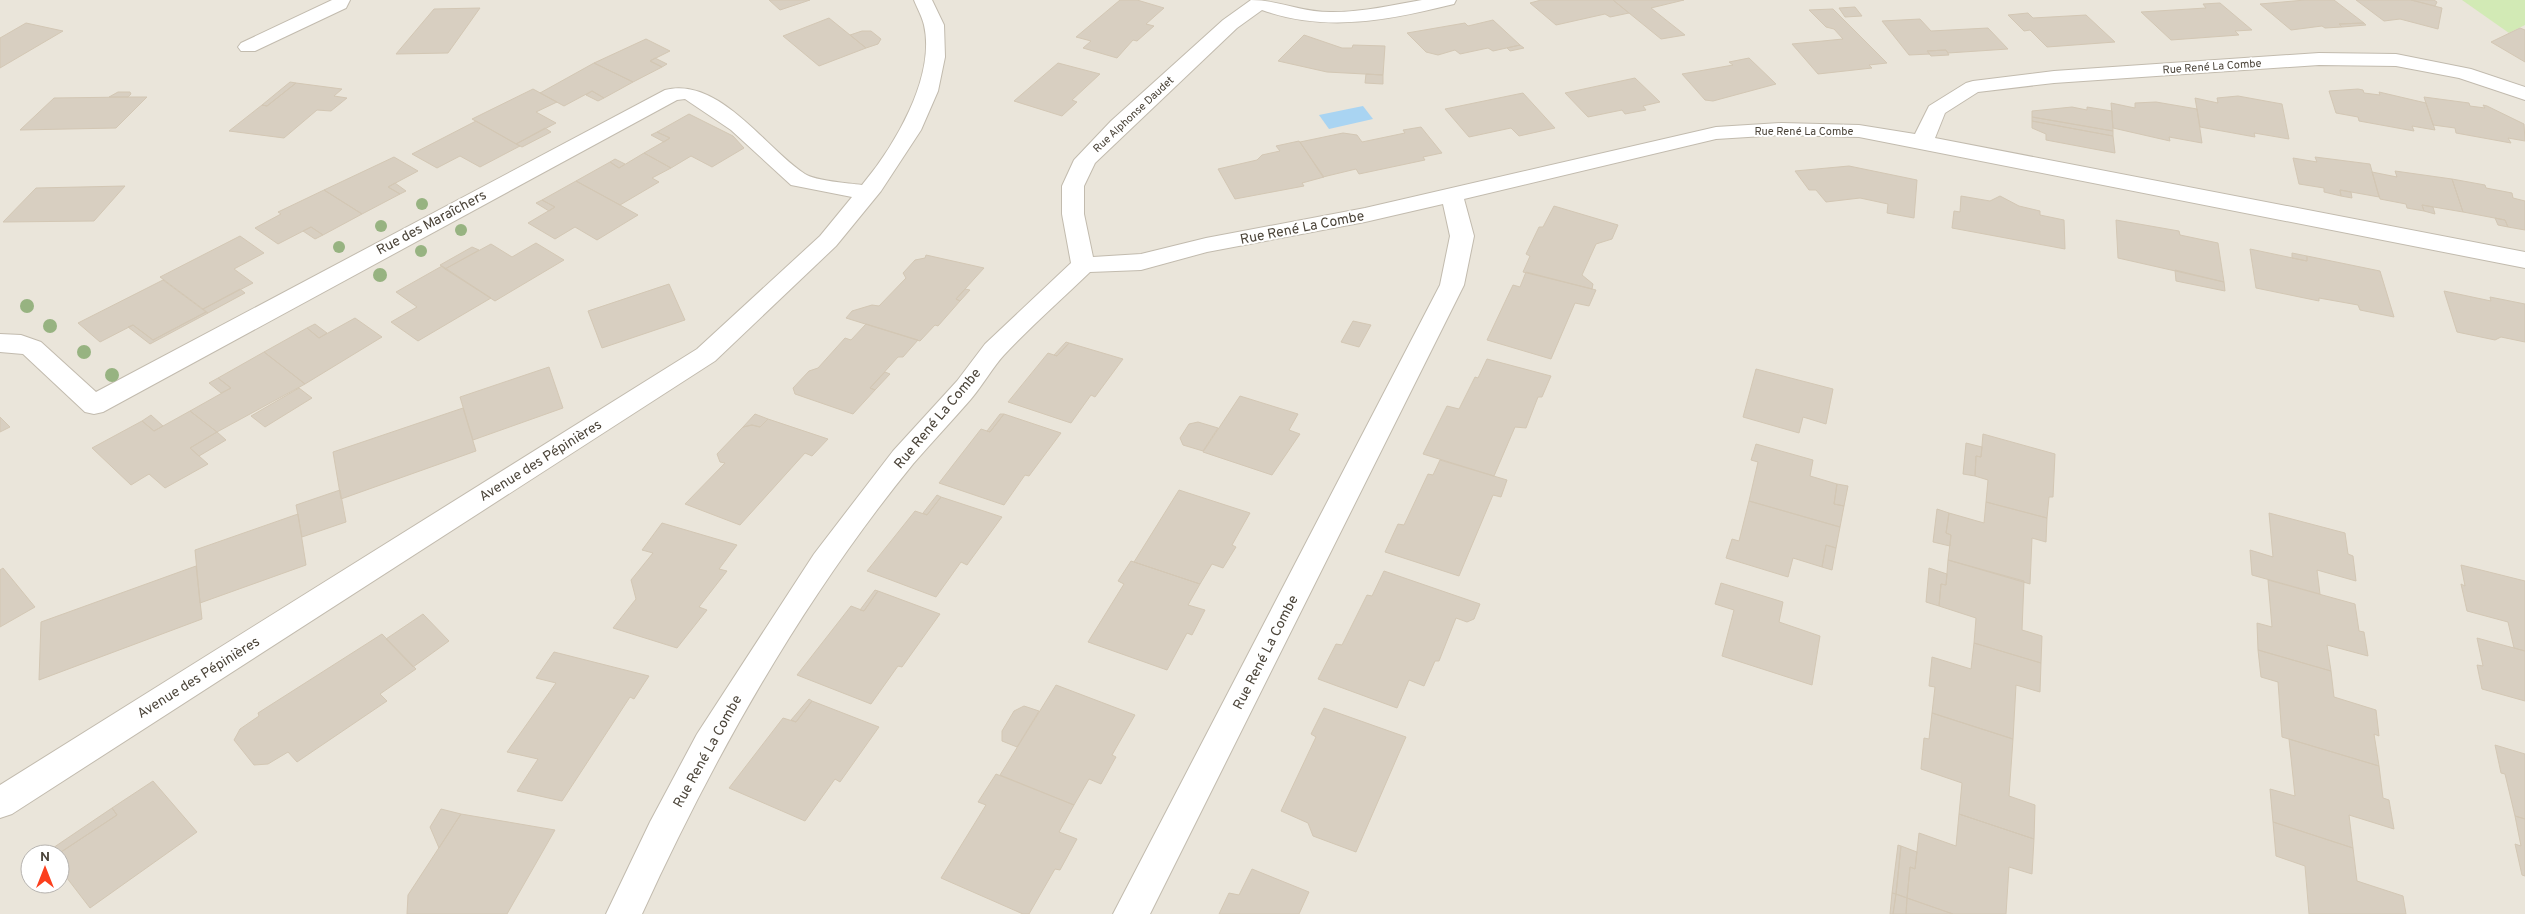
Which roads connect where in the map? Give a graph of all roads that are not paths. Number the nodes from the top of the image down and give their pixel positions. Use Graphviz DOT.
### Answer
graph roads {
  1 [pos="341,0"];
  2 [pos="922,0"];
  3 [pos="1447,0"];
  4 [pos="1262,1"];
  5 [pos="248,47"];
  6 [pos="2525,94"];
  7 [pos="1922,142"];
  8 [pos="868,193"];
  9 [pos="1452,195"];
  10 [pos="2525,260"];
  11 [pos="1083,264"];
  12 [pos="0,343"];
  13 [pos="0,803"];
  14 [pos="624,914"];
  15 [pos="1131,914"];
  1 -- 5 [label="street"];
  2 -- 8 [label="street, Avenue des Pépinières"];
  3 -- 4 [label="street"];
  4 -- 11 [label="street, Rue Alphonse Daudet"];
  6 -- 7 [label="street, Rue René La Combe"];
  7 -- 9 [label="street, Rue René La Combe"];
  7 -- 10 [label="street, Rue René La Combe"];
  8 -- 12 [label="street, Rue des Maraîchers"];
  8 -- 13 [label="street, Avenue des Pépinières"];
  9 -- 11 [label="street, Rue René La Combe"];
  9 -- 15 [label="street, Rue René La Combe"];
  11 -- 14 [label="street, Rue René La Combe"];
}
